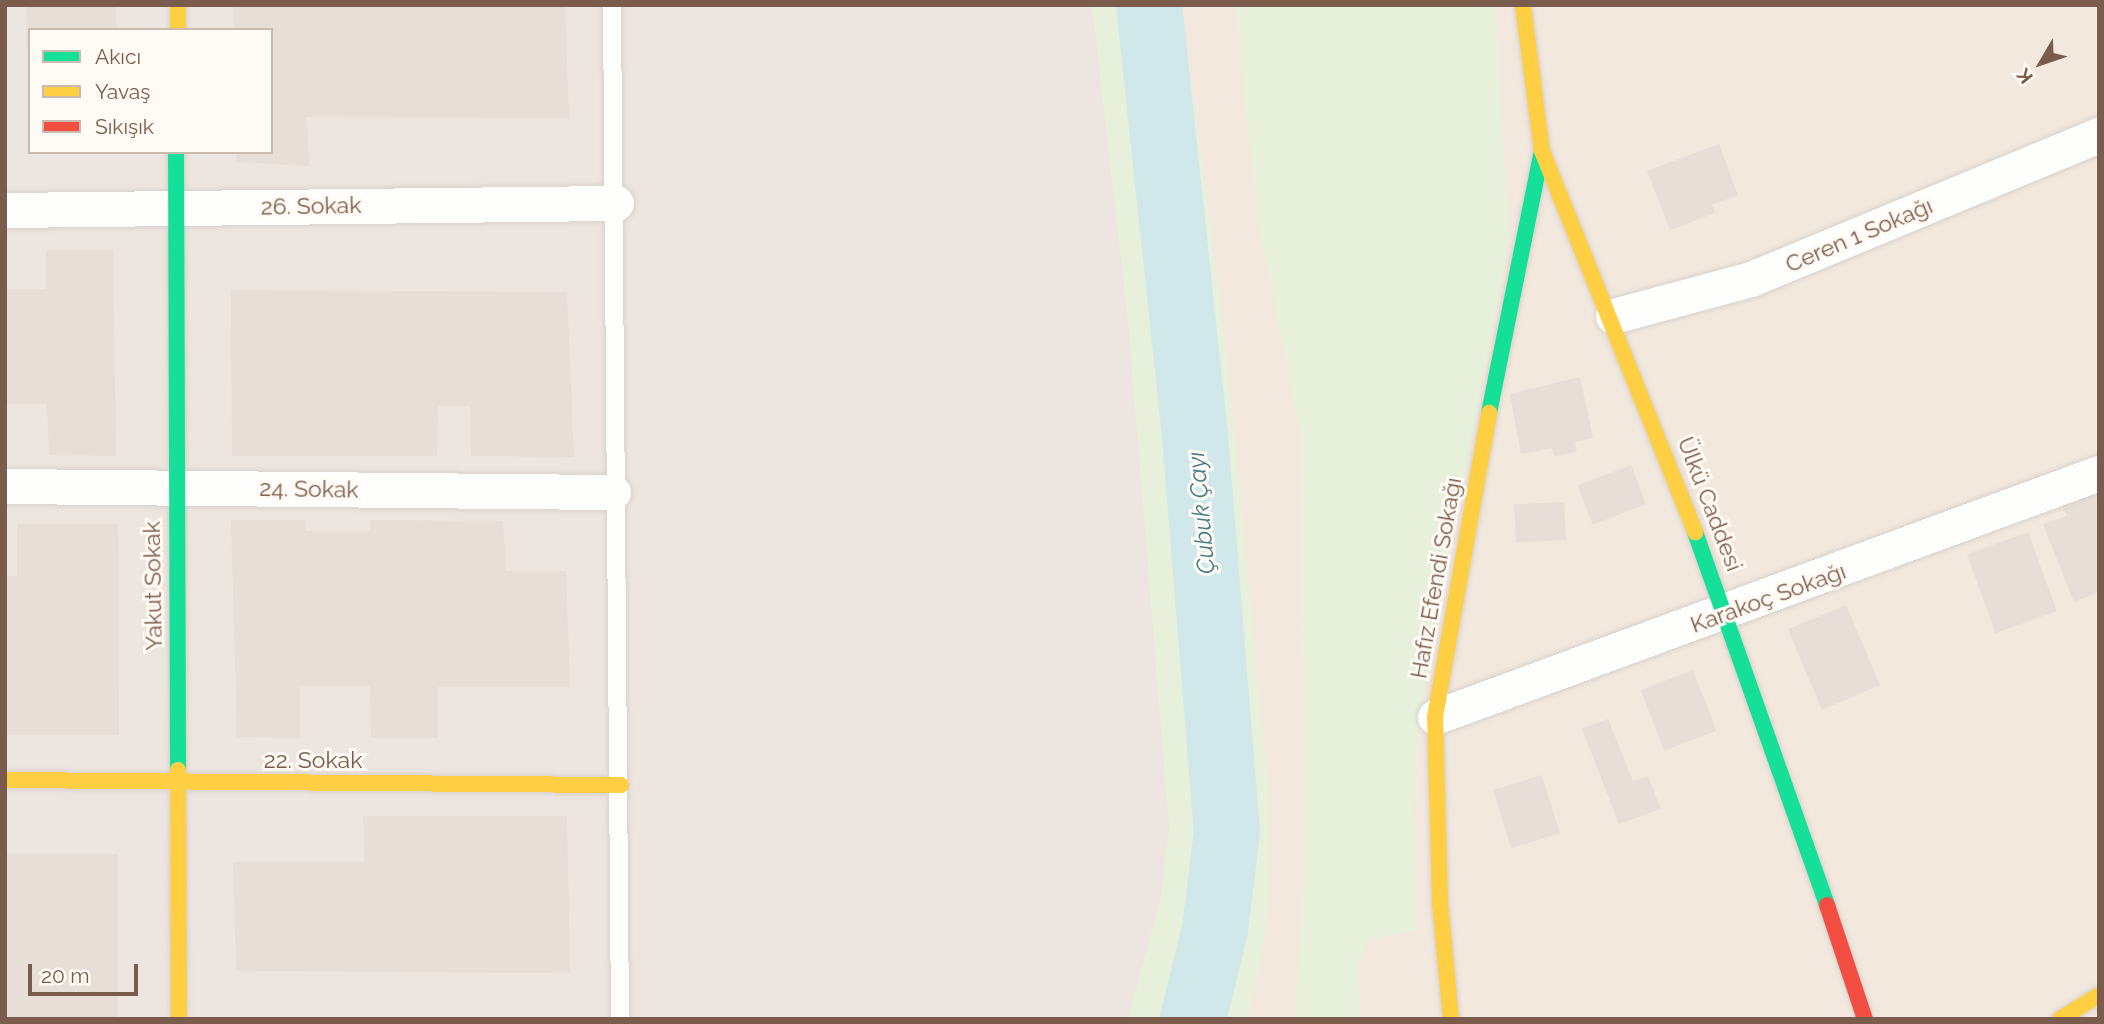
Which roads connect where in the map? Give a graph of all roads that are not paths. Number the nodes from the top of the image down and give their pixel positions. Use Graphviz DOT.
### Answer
graph roads {
  1 [pos="178,5"];
  2 [pos="612,5"];
  3 [pos="1523,5"];
  4 [pos="178,28"];
  5 [pos="2099,135"];
  6 [pos="1542,151"];
  7 [pos="176,154"];
  8 [pos="616,203"];
  9 [pos="176,208"];
  10 [pos="5,210"];
  11 [pos="1613,316"];
  12 [pos="2099,473"];
  13 [pos="5,486"];
  14 [pos="174,487"];
  15 [pos="613,492"];
  16 [pos="1728,613"];
  17 [pos="1435,717"];
  18 [pos="5,780"];
  19 [pos="179,782"];
  20 [pos="621,785"];
  21 [pos="2099,995"];
  22 [pos="179,1019"];
  23 [pos="620,1019"];
  24 [pos="1451,1019"];
  25 [pos="1865,1019"];
  26 [pos="2060,1019"];
  1 -- 4 [label="street"];
  2 -- 8 [label="lane"];
  3 -- 6 [label="street, Ülkü Caddesi"];
  5 -- 11 [label="street, Ceren 1 Sokağı"];
  6 -- 11 [label="street, Ülkü Caddesi"];
  6 -- 17 [label="street, Hafız Efendi Sokağı"];
  7 -- 9 [label="street, Yakut Sokak"];
  8 -- 9 [label="street, 26. Sokak"];
  8 -- 15 [label="lane"];
  9 -- 10 [label="street, 26. Sokak"];
  9 -- 14 [label="street, Yakut Sokak"];
  11 -- 16 [label="street, Ülkü Caddesi"];
  12 -- 16 [label="street, Karakoç Sokağı"];
  13 -- 14 [label="street, 24. Sokak"];
  14 -- 15 [label="street, 24. Sokak"];
  14 -- 19 [label="street, Yakut Sokak"];
  15 -- 20 [label="lane"];
  16 -- 17 [label="street, Karakoç Sokağı"];
  16 -- 25 [label="street, Ülkü Caddesi"];
  17 -- 24 [label="street, Hafız Efendi Sokağı"];
  18 -- 19 [label="street, 22. Sokak"];
  19 -- 20 [label="street, 22. Sokak"];
  19 -- 22 [label="street, Yakut Sokak"];
  20 -- 23 [label="lane"];
  21 -- 26 [label="street"];
}
